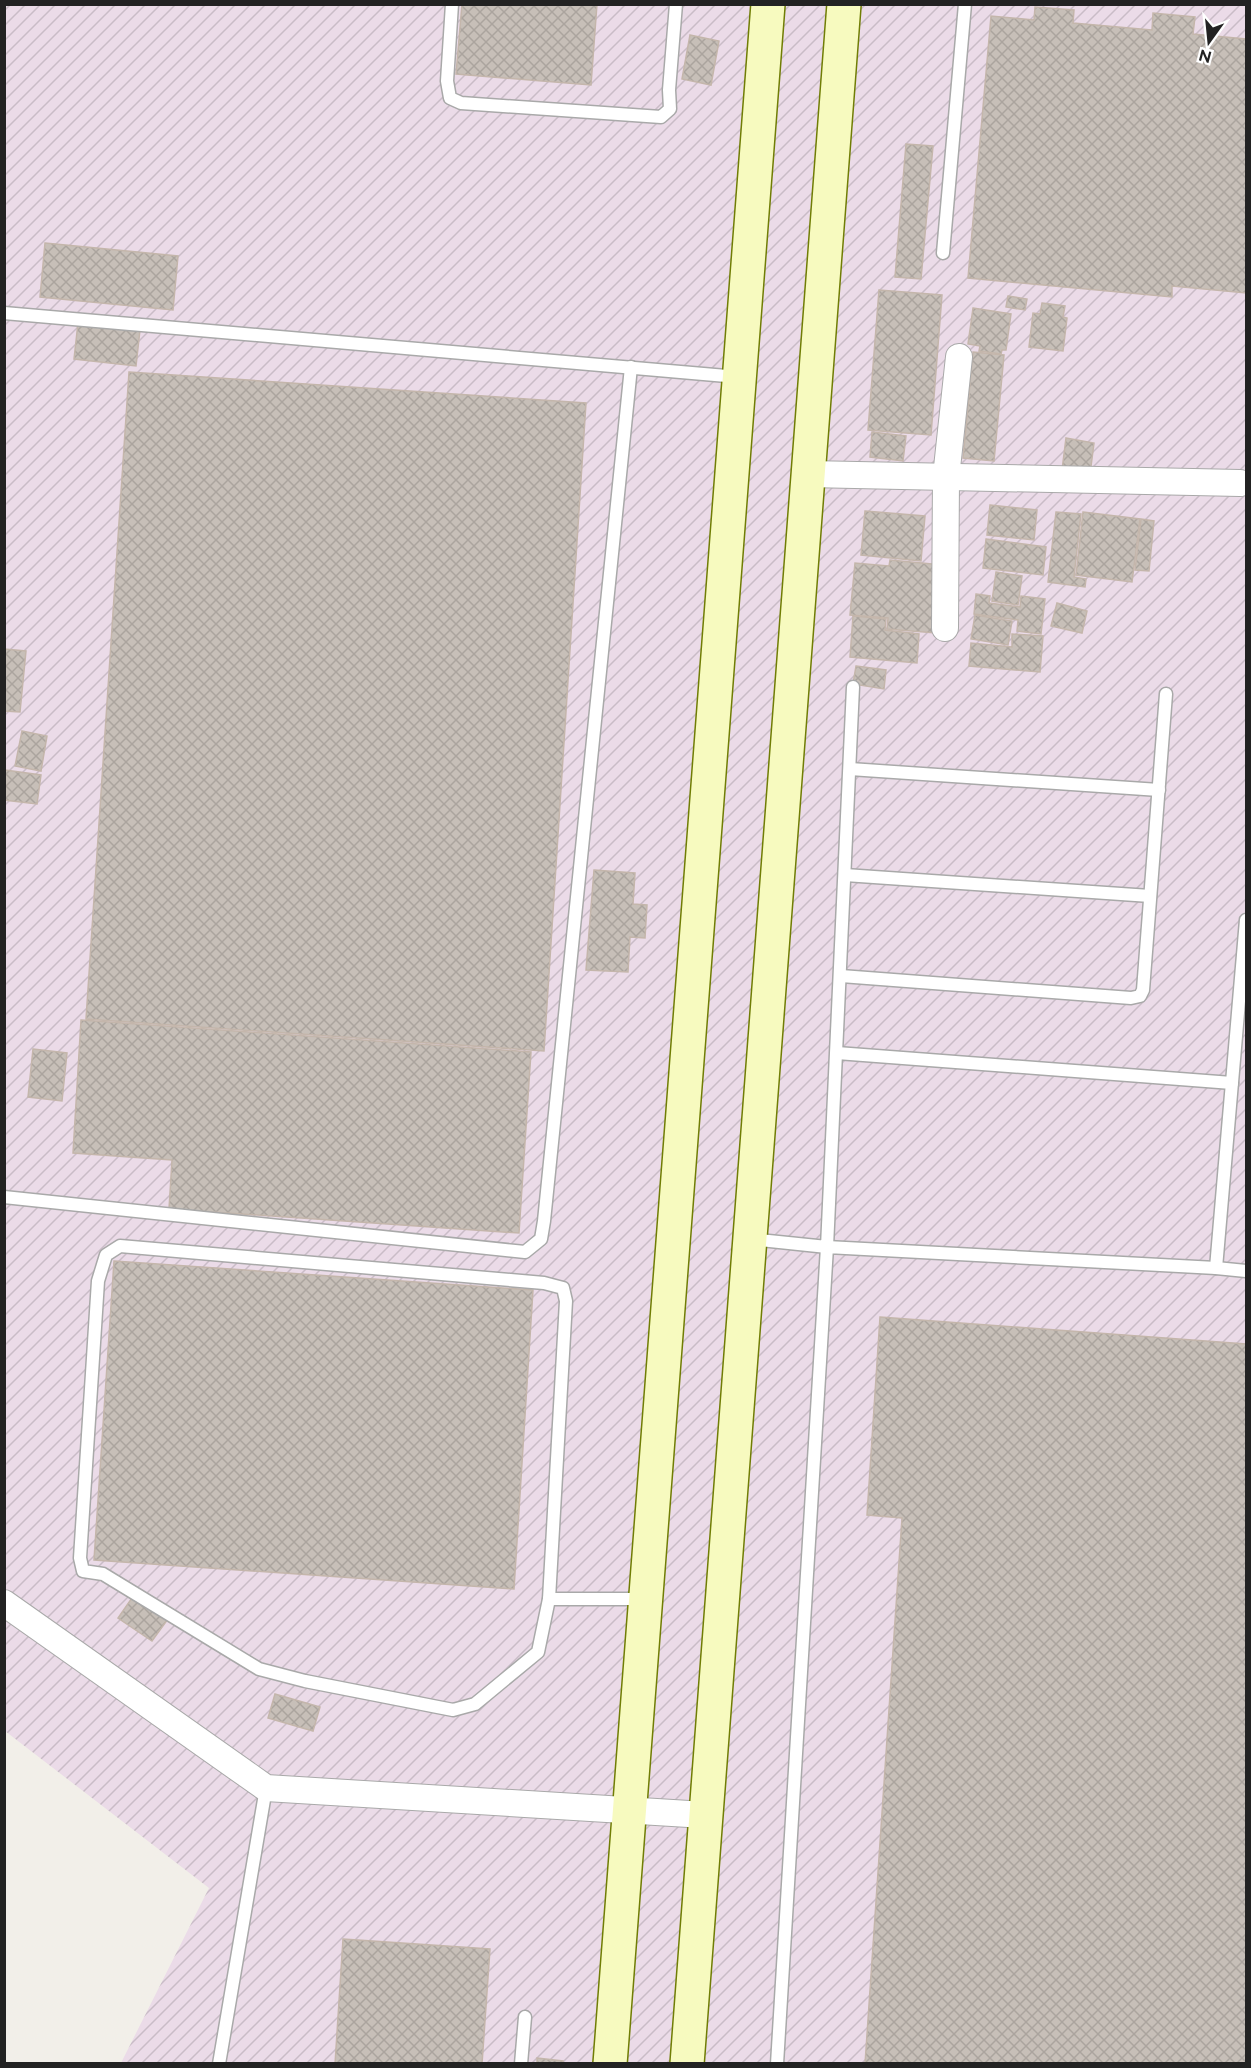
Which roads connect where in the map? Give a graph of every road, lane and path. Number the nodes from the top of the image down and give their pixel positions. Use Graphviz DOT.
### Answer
graph roads {
  1 [pos="452,4"];
  2 [pos="676,4"];
  3 [pos="768,4"];
  4 [pos="844,4"];
  5 [pos="965,4"];
  6 [pos="943,253"];
  7 [pos="4,313"];
  8 [pos="958,357"];
  9 [pos="631,367"];
  10 [pos="739,377"];
  11 [pos="808,474"];
  12 [pos="946,477"];
  13 [pos="1240,483"];
  14 [pos="945,628"];
  15 [pos="853,687"];
  16 [pos="1166,694"];
  17 [pos="850,769"];
  18 [pos="1159,790"];
  19 [pos="845,875"];
  20 [pos="1150,896"];
  21 [pos="1246,920"];
  22 [pos="841,976"];
  23 [pos="837,1053"];
  24 [pos="1232,1083"];
  25 [pos="4,1197"];
  26 [pos="749,1239"];
  27 [pos="827,1247"];
  28 [pos="1216,1268"];
  29 [pos="1246,1271"];
  30 [pos="549,1599"];
  31 [pos="645,1599"];
  32 [pos="4,1603"];
  33 [pos="266,1788"];
  34 [pos="628,1810"];
  35 [pos="705,1815"];
  36 [pos="525,2017"];
  37 [pos="219,2064"];
  38 [pos="521,2064"];
  39 [pos="610,2064"];
  40 [pos="687,2064"];
  41 [pos="777,2064"];
  1 -- 2 [label="lane"];
  3 -- 10 [label="street"];
  4 -- 11 [label="street"];
  5 -- 6 [label="lane"];
  7 -- 9 [label="lane"];
  8 -- 12 [label="street"];
  9 -- 10 [label="lane"];
  9 -- 25 [label="lane"];
  10 -- 31 [label="street"];
  11 -- 12 [label="street"];
  11 -- 26 [label="street"];
  12 -- 13 [label="street"];
  12 -- 14 [label="street"];
  15 -- 17 [label="lane"];
  16 -- 18 [label="lane"];
  17 -- 18 [label="lane"];
  17 -- 19 [label="lane"];
  18 -- 20 [label="lane"];
  19 -- 20 [label="lane"];
  19 -- 22 [label="lane"];
  20 -- 22 [label="lane"];
  21 -- 24 [label="lane"];
  22 -- 23 [label="lane"];
  23 -- 24 [label="lane"];
  23 -- 27 [label="lane"];
  24 -- 28 [label="lane"];
  26 -- 27 [label="lane"];
  26 -- 35 [label="street"];
  27 -- 28 [label="lane"];
  27 -- 41 [label="lane"];
  28 -- 29 [label="lane"];
  30 -- 30 [label="lane"];
  30 -- 31 [label="lane"];
  31 -- 34 [label="street"];
  32 -- 33 [label="street"];
  33 -- 34 [label="street"];
  33 -- 37 [label="lane"];
  34 -- 35 [label="street"];
  34 -- 39 [label="street"];
  35 -- 40 [label="street"];
  36 -- 38 [label="lane"];
}
